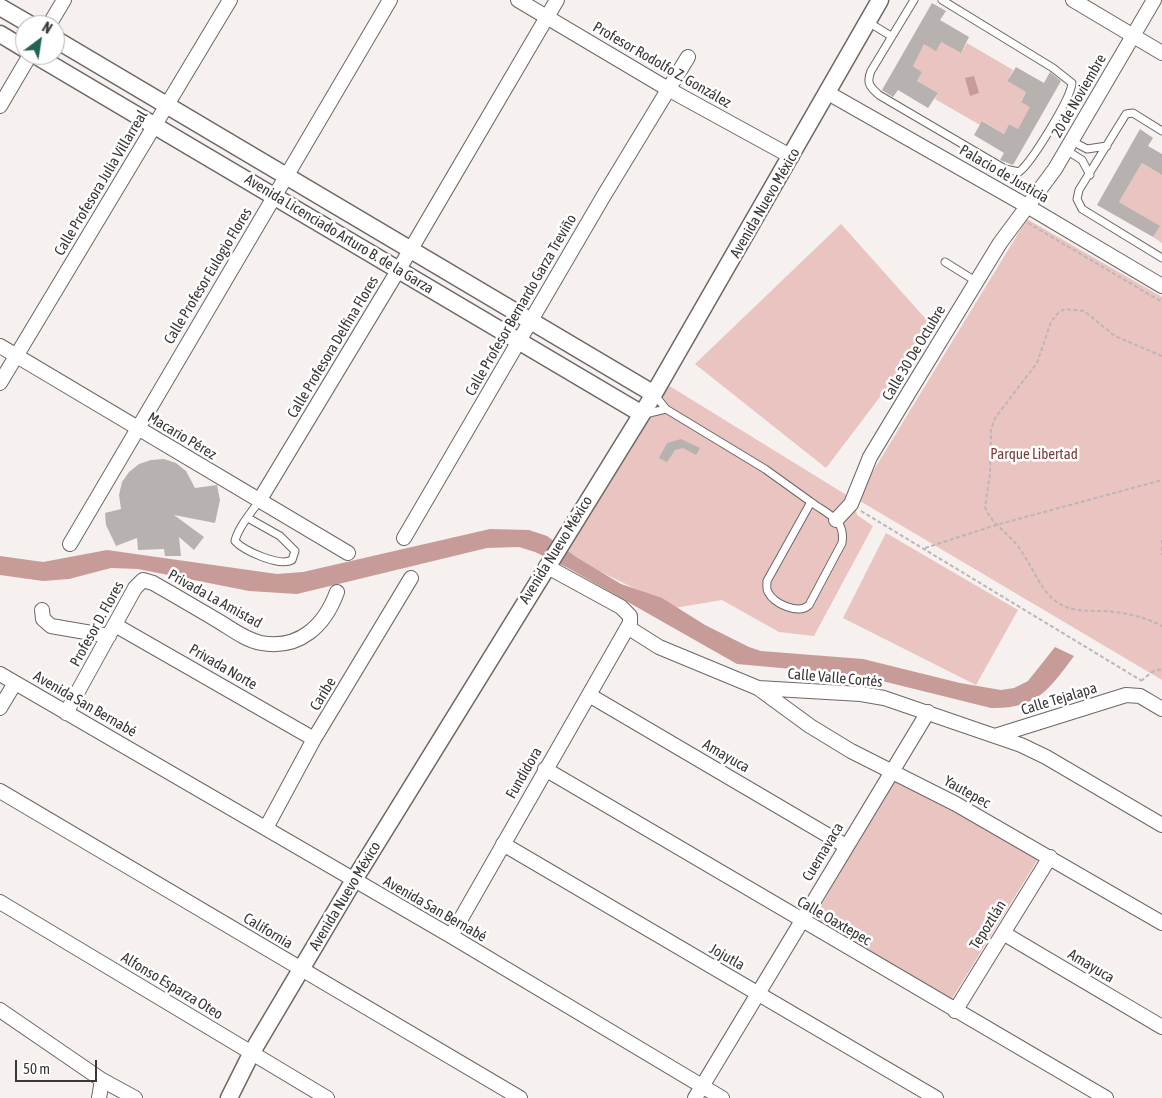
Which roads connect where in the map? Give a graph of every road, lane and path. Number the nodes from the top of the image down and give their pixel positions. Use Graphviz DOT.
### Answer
graph roads {
  1 [pos="64,0"];
  2 [pos="230,0"];
  3 [pos="390,0"];
  4 [pos="518,0"];
  5 [pos="557,0"];
  6 [pos="880,0"];
  7 [pos="914,0"];
  8 [pos="942,0"];
  9 [pos="1073,0"];
  10 [pos="1154,0"];
  11 [pos="0,7"];
  12 [pos="55,15"];
  13 [pos="15,16"];
  14 [pos="547,17"];
  15 [pos="868,22"];
  16 [pos="0,34"];
  17 [pos="891,36"];
  18 [pos="1133,36"];
  19 [pos="15,43"];
  20 [pos="65,45"];
  21 [pos="1162,54"];
  22 [pos="688,57"];
  23 [pos="24,65"];
  24 [pos="52,65"];
  25 [pos="668,89"];
  26 [pos="828,93"];
  27 [pos="0,106"];
  28 [pos="166,106"];
  29 [pos="155,126"];
  30 [pos="1162,131"];
  31 [pos="1069,145"];
  32 [pos="1107,146"];
  33 [pos="792,157"];
  34 [pos="1090,175"];
  35 [pos="287,176"];
  36 [pos="275,196"];
  37 [pos="1027,206"];
  38 [pos="1023,222"];
  39 [pos="412,249"];
  40 [pos="1162,258"];
  41 [pos="944,262"];
  42 [pos="399,270"];
  43 [pos="977,282"];
  44 [pos="1162,286"];
  45 [pos="1162,302"];
  46 [pos="531,320"];
  47 [pos="519,341"];
  48 [pos="0,346"];
  49 [pos="16,356"];
  50 [pos="1162,356"];
  51 [pos="0,383"];
  52 [pos="654,394"];
  53 [pos="666,409"];
  54 [pos="642,414"];
  55 [pos="136,428"];
  56 [pos="1162,480"];
  57 [pos="259,501"];
  58 [pos="811,502"];
  59 [pos="858,508"];
  60 [pos="248,518"];
  61 [pos="836,520"];
  62 [pos="996,525"];
  63 [pos="404,538"];
  64 [pos="1162,540"];
  65 [pos="70,544"];
  66 [pos="925,548"];
  67 [pos="348,553"];
  68 [pos="1162,555"];
  69 [pos="547,565"];
  70 [pos="411,578"];
  71 [pos="143,580"];
  72 [pos="337,592"];
  73 [pos="42,610"];
  74 [pos="1162,626"];
  75 [pos="629,628"];
  76 [pos="112,630"];
  77 [pos="1162,669"];
  78 [pos="0,674"];
  79 [pos="1142,681"];
  80 [pos="15,683"];
  81 [pos="758,688"];
  82 [pos="589,695"];
  83 [pos="1133,695"];
  84 [pos="0,708"];
  85 [pos="1162,709"];
  86 [pos="928,712"];
  87 [pos="66,713"];
  88 [pos="995,736"];
  89 [pos="314,739"];
  90 [pos="546,769"];
  91 [pos="890,771"];
  92 [pos="0,791"];
  93 [pos="1162,825"];
  94 [pos="266,828"];
  95 [pos="502,844"];
  96 [pos="846,846"];
  97 [pos="1050,857"];
  98 [pos="354,880"];
  99 [pos="0,902"];
  100 [pos="801,920"];
  101 [pos="1162,923"];
  102 [pos="1003,933"];
  103 [pos="450,936"];
  104 [pos="301,970"];
  105 [pos="757,994"];
  106 [pos="0,1010"];
  107 [pos="954,1010"];
  108 [pos="1162,1027"];
  109 [pos="252,1052"];
  110 [pos="102,1080"];
  111 [pos="698,1092"];
  112 [pos="1098,1096"];
  113 [pos="99,1098"];
  114 [pos="135,1098"];
  115 [pos="229,1098"];
  116 [pos="327,1098"];
  117 [pos="520,1098"];
  118 [pos="722,1098"];
  119 [pos="936,1098"];
  1 -- 12 [label="street"];
  2 -- 28 [label="street, Calle Profesora Julia Villarreal"];
  3 -- 35 [label="street, Calle Profesor Eulogio Flores"];
  4 -- 14 [label="street, Profesor Rodolfo Z. González"];
  5 -- 14 [label="street, Calle Profesora Delfina Flores"];
  6 -- 15 [label="street, Avenida Nuevo México"];
  7 -- 17 [label="lane"];
  8 -- 17 [label="lane"];
  9 -- 18 [label="street"];
  10 -- 18 [label="street, 20 de Noviembre"];
  11 -- 13 [label="street"];
  14 -- 25 [label="street, Profesor Rodolfo Z. González"];
  14 -- 39 [label="street, Calle Profesora Delfina Flores"];
  15 -- 17 [label="lane"];
  15 -- 26 [label="street, Avenida Nuevo México"];
  16 -- 19 [label="street"];
  18 -- 21 [label="street"];
  18 -- 31 [label="street, 20 de Noviembre"];
  20 -- 28 [label="street, Avenida Licenciado Arturo B. de la Garza"];
  22 -- 25 [label="street, Calle Profesor Bernardo Garza Treviño"];
  23 -- 27 [label="street"];
  24 -- 29 [label="street, Avenida Licenciado Arturo B. de la Garza"];
  25 -- 33 [label="street, Profesor Rodolfo Z. González"];
  25 -- 46 [label="street, Calle Profesor Bernardo Garza Treviño"];
  26 -- 33 [label="street, Avenida Nuevo México"];
  26 -- 37 [label="street, Palacio de Justicia"];
  28 -- 29 [label="street, Calle Profesora Julia Villarreal"];
  28 -- 35 [label="street, Avenida Licenciado Arturo B. de la Garza"];
  29 -- 36 [label="street, Avenida Licenciado Arturo B. de la Garza"];
  29 -- 49 [label="street, Calle Profesora Julia Villarreal"];
  30 -- 32 [label="lane"];
  31 -- 32 [label="lane"];
  31 -- 34 [label="lane"];
  31 -- 37 [label="street, 20 de Noviembre"];
  32 -- 34 [label="lane"];
  33 -- 52 [label="street, Avenida Nuevo México"];
  34 -- 40 [label="lane"];
  35 -- 36 [label="street, Calle Profesor Eulogio Flores"];
  35 -- 39 [label="street, Avenida Licenciado Arturo B. de la Garza"];
  36 -- 42 [label="street, Avenida Licenciado Arturo B. de la Garza"];
  36 -- 55 [label="street, Calle Profesor Eulogio Flores"];
  37 -- 43 [label="street, Calle 30 De Octubre"];
  37 -- 44 [label="street, Palacio de Justicia"];
  38 -- 45 [label="path"];
  39 -- 42 [label="street, Calle Profesora Delfina Flores"];
  39 -- 46 [label="street, Avenida Licenciado Arturo B. de la Garza"];
  41 -- 43 [label="lane"];
  42 -- 47 [label="street, Avenida Licenciado Arturo B. de la Garza"];
  42 -- 57 [label="street, Calle Profesora Delfina Flores"];
  43 -- 61 [label="street, Calle 30 De Octubre"];
  46 -- 47 [label="street, Calle Profesor Bernardo Garza Treviño"];
  46 -- 52 [label="street, Avenida Licenciado Arturo B. de la Garza"];
  47 -- 54 [label="street, Avenida Licenciado Arturo B. de la Garza"];
  47 -- 63 [label="street, Calle Profesor Bernardo Garza Treviño"];
  48 -- 49 [label="street, Macario Pérez"];
  49 -- 51 [label="street, Calle Profesora Julia Villarreal"];
  49 -- 55 [label="street, Macario Pérez"];
  50 -- 62 [label="path"];
  52 -- 53 [label="lane"];
  52 -- 54 [label="street, Avenida Nuevo México"];
  53 -- 54 [label="lane"];
  53 -- 58 [label="lane"];
  54 -- 69 [label="street, Avenida Nuevo México"];
  55 -- 57 [label="street, Macario Pérez"];
  55 -- 65 [label="street, Calle Profesor Eulogio Flores"];
  56 -- 62 [label="path"];
  57 -- 60 [label="lane, Calle Profesora Delfina Flores"];
  57 -- 67 [label="street, Macario Pérez"];
  58 -- 61 [label="lane"];
  58 -- 61 [label="lane"];
  59 -- 66 [label="path"];
  60 -- 60 [label="lane, Calle Profesora Delfina Flores"];
  62 -- 66 [label="path"];
  62 -- 74 [label="path"];
  64 -- 68 [label="path"];
  66 -- 79 [label="path"];
  69 -- 75 [label="street"];
  69 -- 98 [label="street, Avenida Nuevo México"];
  70 -- 89 [label="street, Caribe"];
  71 -- 72 [label="street, Privada La Amistad"];
  71 -- 76 [label="street, Profesor D. Flores"];
  73 -- 76 [label="street, Privada Norte"];
  75 -- 81 [label="street, Calle Valle Cortés"];
  75 -- 82 [label="street, Fundidora"];
  76 -- 87 [label="street, Profesor D. Flores"];
  76 -- 89 [label="street, Privada Norte"];
  77 -- 79 [label="path"];
  78 -- 80 [label="street, Avenida San Bernabé"];
  79 -- 83 [label="path"];
  80 -- 84 [label="street"];
  80 -- 87 [label="street, Avenida San Bernabé"];
  81 -- 86 [label="street, Calle Valle Cortés"];
  81 -- 91 [label="street, Yautepec"];
  82 -- 90 [label="street, Fundidora"];
  82 -- 96 [label="street, Amayuca"];
  83 -- 85 [label="street"];
  83 -- 88 [label="street, Calle Tejalapa"];
  86 -- 88 [label="street, Calle Valle Cortés"];
  86 -- 91 [label="street, Cuernavaca"];
  87 -- 94 [label="street, Avenida San Bernabé"];
  88 -- 93 [label="street, Calle Valle Cortés"];
  89 -- 94 [label="street, Caribe"];
  90 -- 95 [label="street, Fundidora"];
  90 -- 100 [label="street, Calle Oaxtepec"];
  91 -- 96 [label="street, Cuernavaca"];
  91 -- 97 [label="street, Yautepec"];
  92 -- 104 [label="street, California"];
  94 -- 98 [label="street, Avenida San Bernabé"];
  95 -- 103 [label="street, Fundidora"];
  95 -- 105 [label="street, Jojutla"];
  96 -- 100 [label="street, Cuernavaca"];
  97 -- 101 [label="street, Yautepec"];
  97 -- 102 [label="street, Tepoztlán"];
  98 -- 103 [label="street, Avenida San Bernabé"];
  98 -- 104 [label="street, Avenida Nuevo México"];
  99 -- 109 [label="street, Alfonso Esparza Oteo"];
  100 -- 105 [label="street, Cuernavaca"];
  100 -- 107 [label="street, Calle Oaxtepec"];
  102 -- 107 [label="street, Tepoztlán"];
  102 -- 108 [label="street, Amayuca"];
  103 -- 111 [label="street, Avenida San Bernabé"];
  104 -- 109 [label="street, Avenida Nuevo México"];
  104 -- 117 [label="street, California"];
  105 -- 111 [label="street, Cuernavaca"];
  105 -- 119 [label="street, Jojutla"];
  106 -- 110 [label="street"];
  107 -- 112 [label="street, Calle Oaxtepec"];
  109 -- 115 [label="street, Avenida Nuevo México"];
  109 -- 116 [label="street, Alfonso Esparza Oteo"];
  110 -- 113 [label="street"];
  110 -- 114 [label="street"];
  111 -- 118 [label="street, Avenida San Bernabé"];
}
